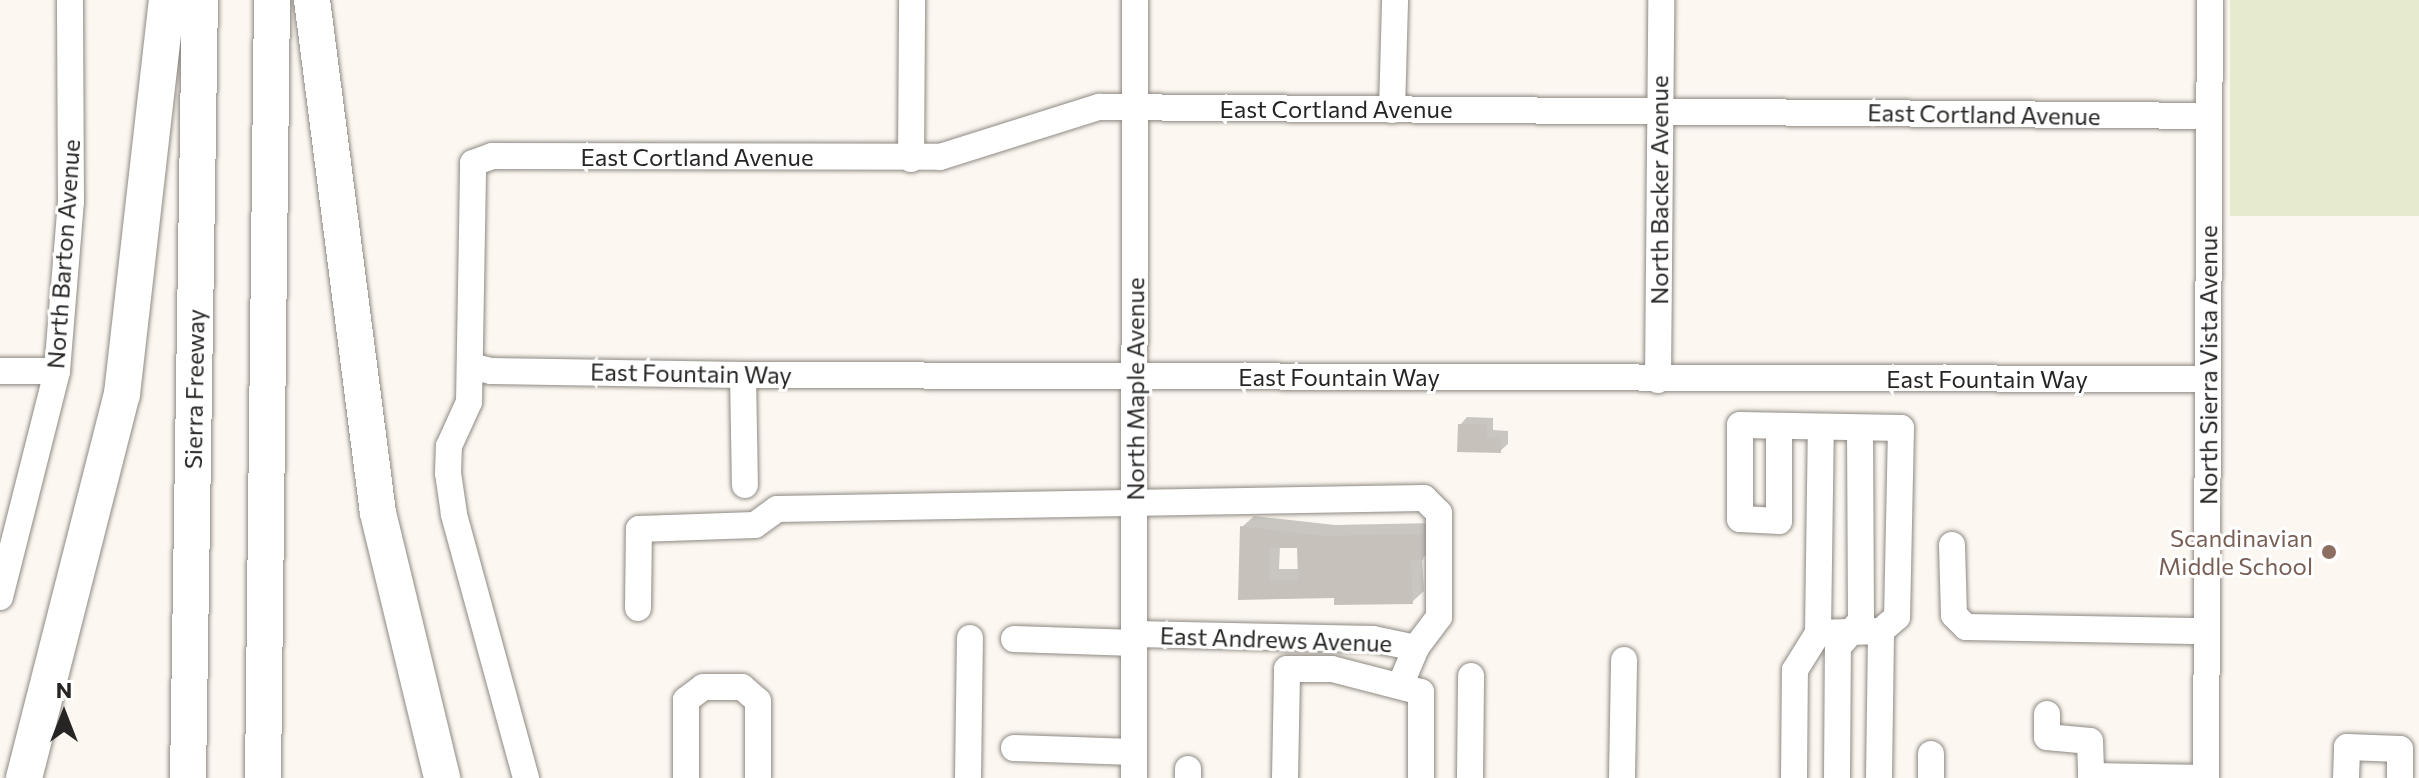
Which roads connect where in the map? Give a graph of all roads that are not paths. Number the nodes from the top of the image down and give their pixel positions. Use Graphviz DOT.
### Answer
graph roads {
  1 [pos="70,0"];
  2 [pos="167,0"];
  3 [pos="200,0"];
  4 [pos="272,0"];
  5 [pos="312,0"];
  6 [pos="912,0"];
  7 [pos="1135,0"];
  8 [pos="1395,0"];
  9 [pos="1661,0"];
  10 [pos="2210,0"];
  11 [pos="1134,107"];
  12 [pos="1392,110"];
  13 [pos="1659,110"];
  14 [pos="2209,116"];
  15 [pos="911,159"];
  16 [pos="471,366"];
  17 [pos="0,371"];
  18 [pos="57,371"];
  19 [pos="743,375"];
  20 [pos="1135,376"];
  21 [pos="2208,379"];
  22 [pos="1658,380"];
  23 [pos="1779,427"];
  24 [pos="1821,428"];
  25 [pos="1860,429"];
  26 [pos="745,485"];
  27 [pos="1135,501"];
  28 [pos="1952,545"];
  29 [pos="0,597"];
  30 [pos="638,608"];
  31 [pos="1881,631"];
  32 [pos="2207,631"];
  33 [pos="1818,633"];
  34 [pos="1848,633"];
  35 [pos="970,638"];
  36 [pos="1135,638"];
  37 [pos="1014,639"];
  38 [pos="1416,648"];
  39 [pos="1624,660"];
  40 [pos="1471,676"];
  41 [pos="1388,682"];
  42 [pos="2047,714"];
  43 [pos="1014,748"];
  44 [pos="1134,765"];
  45 [pos="24,778"];
  46 [pos="188,778"];
  47 [pos="263,778"];
  48 [pos="442,778"];
  49 [pos="526,778"];
  50 [pos="686,778"];
  51 [pos="758,778"];
  52 [pos="968,778"];
  53 [pos="1285,778"];
  54 [pos="1421,778"];
  55 [pos="1470,778"];
  56 [pos="1622,778"];
  57 [pos="1794,778"];
  58 [pos="1837,778"];
  59 [pos="1879,778"];
  60 [pos="2206,778"];
  61 [pos="2346,778"];
  62 [pos="2400,778"];
  1 -- 18 [label="street, North Barton Avenue"];
  2 -- 45 [label="highway"];
  3 -- 46 [label="highway, Sierra Freeway"];
  4 -- 47 [label="highway"];
  5 -- 48 [label="highway"];
  6 -- 15 [label="street"];
  7 -- 11 [label="street, North Maple Avenue"];
  8 -- 12 [label="street"];
  9 -- 13 [label="street, North Backer Avenue"];
  10 -- 14 [label="street, North Sierra Vista Avenue"];
  11 -- 12 [label="street, East Cortland Avenue"];
  11 -- 15 [label="street, East Cortland Avenue"];
  11 -- 20 [label="street, North Maple Avenue"];
  12 -- 13 [label="street, East Cortland Avenue"];
  13 -- 14 [label="street, East Cortland Avenue"];
  13 -- 22 [label="street, North Backer Avenue"];
  14 -- 21 [label="street, North Sierra Vista Avenue"];
  15 -- 16 [label="street, East Cortland Avenue"];
  16 -- 19 [label="street, East Fountain Way"];
  16 -- 49 [label="street"];
  17 -- 18 [label="street"];
  18 -- 29 [label="street, North Barton Avenue"];
  19 -- 20 [label="street, East Fountain Way"];
  19 -- 26 [label="street"];
  20 -- 22 [label="street, East Fountain Way"];
  20 -- 27 [label="street, North Maple Avenue"];
  21 -- 22 [label="street, East Fountain Way"];
  21 -- 32 [label="street, North Sierra Vista Avenue"];
  23 -- 23 [label="street"];
  23 -- 24 [label="street"];
  24 -- 25 [label="street"];
  24 -- 33 [label="street"];
  25 -- 31 [label="street"];
  25 -- 34 [label="street"];
  27 -- 30 [label="street"];
  27 -- 36 [label="street, North Maple Avenue"];
  27 -- 38 [label="street"];
  28 -- 32 [label="street"];
  31 -- 34 [label="street"];
  31 -- 59 [label="street"];
  32 -- 60 [label="street, North Sierra Vista Avenue"];
  33 -- 34 [label="street"];
  33 -- 57 [label="street"];
  34 -- 58 [label="street"];
  35 -- 52 [label="street"];
  36 -- 37 [label="street, East Andrews Avenue"];
  36 -- 38 [label="street, East Andrews Avenue"];
  36 -- 44 [label="street, North Maple Avenue"];
  38 -- 41 [label="street"];
  39 -- 56 [label="street"];
  40 -- 55 [label="street"];
  41 -- 53 [label="street"];
  41 -- 54 [label="street"];
  42 -- 60 [label="street"];
  43 -- 44 [label="street"];
  50 -- 51 [label="street"];
  61 -- 62 [label="street"];
}
